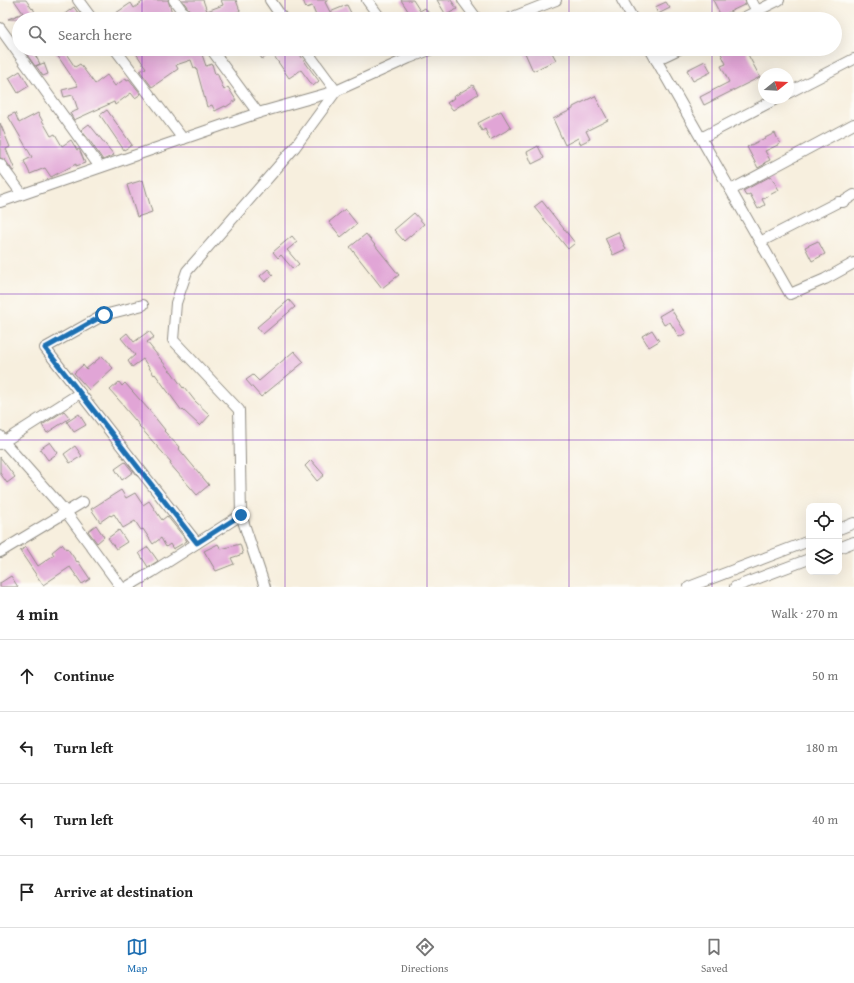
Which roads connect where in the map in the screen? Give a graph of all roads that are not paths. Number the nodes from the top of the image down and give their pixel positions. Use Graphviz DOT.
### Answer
graph roads {
  1 [pos="78,0"];
  2 [pos="174,0"];
  3 [pos="270,0"];
  4 [pos="367,0"];
  5 [pos="463,0"];
  6 [pos="556,0"];
  7 [pos="622,0"];
  8 [pos="751,0"];
  9 [pos="780,0"];
  10 [pos="757,11"];
  11 [pos="87,12"];
  12 [pos="183,12"];
  13 [pos="278,12"];
  14 [pos="376,12"];
  15 [pos="472,12"];
  16 [pos="526,12"];
  17 [pos="629,12"];
  18 [pos="0,28"];
  19 [pos="12,45"];
  20 [pos="20,56"];
  21 [pos="120,56"];
  22 [pos="215,56"];
  23 [pos="310,56"];
  24 [pos="414,56"];
  25 [pos="654,56"];
  26 [pos="664,56"];
  27 [pos="409,58"];
  28 [pos="854,59"];
  29 [pos="656,60"];
  30 [pos="794,90"];
  31 [pos="336,91"];
  32 [pos="766,104"];
  33 [pos="258,113"];
  34 [pos="854,124"];
  35 [pos="701,138"];
  36 [pos="183,139"];
  37 [pos="0,164"];
  38 [pos="100,167"];
  39 [pos="731,190"];
  40 [pos="22,194"];
  41 [pos="854,195"];
  42 [pos="0,202"];
  43 [pos="760,242"];
  44 [pos="854,262"];
  45 [pos="143,305"];
  46 [pos="80,393"];
  47 [pos="1,441"];
  48 [pos="83,502"];
  49 [pos="66,512"];
  50 [pos="241,515"];
  51 [pos="854,523"];
  52 [pos="842,528"];
  53 [pos="806,542"];
  54 [pos="854,542"];
  55 [pos="197,543"];
  56 [pos="842,547"];
  57 [pos="0,552"];
  58 [pos="806,560"];
  59 [pos="121,587"];
  60 [pos="127,587"];
  61 [pos="265,587"];
  62 [pos="690,587"];
  63 [pos="735,587"];
  1 -- 11 [label="street"];
  2 -- 12 [label="street"];
  3 -- 13 [label="street"];
  4 -- 14 [label="street"];
  5 -- 15 [label="street"];
  6 -- 16 [label="street"];
  7 -- 17 [label="street"];
  8 -- 10 [label="street"];
  9 -- 10 [label="street"];
  18 -- 19 [label="street"];
  20 -- 38 [label="street"];
  21 -- 36 [label="street"];
  22 -- 33 [label="street"];
  23 -- 31 [label="street"];
  24 -- 27 [label="street"];
  25 -- 29 [label="street"];
  26 -- 29 [label="street"];
  27 -- 31 [label="street"];
  28 -- 30 [label="street"];
  29 -- 35 [label="street"];
  31 -- 33 [label="street"];
  31 -- 50 [label="street"];
  32 -- 35 [label="street"];
  33 -- 36 [label="street"];
  34 -- 39 [label="street"];
  35 -- 39 [label="street"];
  36 -- 38 [label="street"];
  37 -- 40 [label="street"];
  38 -- 40 [label="street"];
  39 -- 43 [label="street"];
  40 -- 42 [label="street"];
  41 -- 43 [label="street"];
  43 -- 44 [label="street"];
  45 -- 46 [label="street"];
  46 -- 47 [label="street"];
  46 -- 55 [label="street"];
  47 -- 49 [label="street"];
  48 -- 49 [label="street"];
  49 -- 57 [label="street"];
  49 -- 59 [label="street"];
  50 -- 55 [label="street"];
  50 -- 61 [label="street"];
  51 -- 52 [label="street"];
  53 -- 62 [label="street"];
  54 -- 56 [label="street"];
  55 -- 60 [label="street"];
  58 -- 63 [label="street"];
}
